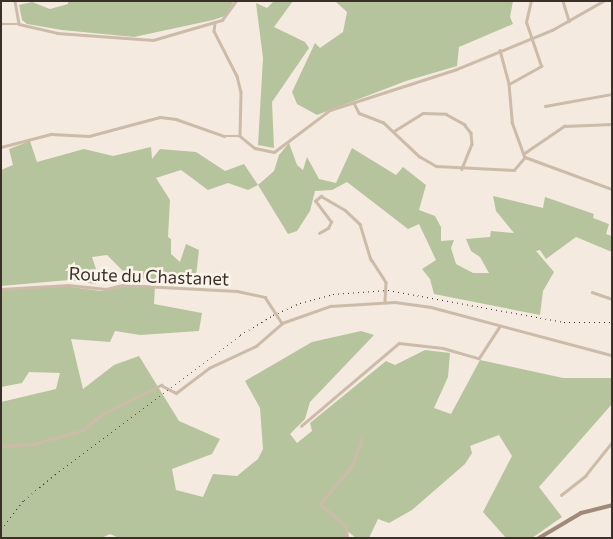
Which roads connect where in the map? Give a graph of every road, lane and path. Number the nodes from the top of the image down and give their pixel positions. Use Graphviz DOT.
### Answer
graph roads {
  1 [pos="15,1"];
  2 [pos="236,1"];
  3 [pos="531,1"];
  4 [pos="562,1"];
  5 [pos="603,1"];
  6 [pos="569,21"];
  7 [pos="215,23"];
  8 [pos="1,24"];
  9 [pos="19,24"];
  10 [pos="531,38"];
  11 [pos="500,50"];
  12 [pos="509,84"];
  13 [pos="612,94"];
  14 [pos="354,103"];
  15 [pos="545,106"];
  16 [pos="612,124"];
  17 [pos="394,131"];
  18 [pos="240,136"];
  19 [pos="1,147"];
  20 [pos="524,155"];
  21 [pos="462,169"];
  22 [pos="612,189"];
  23 [pos="319,233"];
  24 [pos="1,289"];
  25 [pos="592,292"];
  26 [pos="612,299"];
  27 [pos="385,302"];
  28 [pos="282,323"];
  29 [pos="500,325"];
  30 [pos="612,355"];
  31 [pos="301,426"];
  32 [pos="361,440"];
  33 [pos="612,442"];
  34 [pos="1,446"];
  35 [pos="561,495"];
  36 [pos="612,505"];
  37 [pos="347,538"];
  38 [pos="539,538"];
  1 -- 9 [label="street"];
  2 -- 7 [label="street"];
  3 -- 10 [label="street"];
  4 -- 6 [label="street"];
  5 -- 6 [label="street"];
  6 -- 10 [label="street"];
  7 -- 9 [label="street"];
  7 -- 18 [label="street"];
  8 -- 9 [label="street"];
  10 -- 11 [label="street"];
  10 -- 12 [label="street"];
  11 -- 12 [label="street"];
  11 -- 14 [label="street"];
  12 -- 20 [label="street"];
  13 -- 15 [label="street"];
  14 -- 17 [label="street"];
  14 -- 18 [label="street"];
  16 -- 20 [label="street"];
  17 -- 21 [label="street"];
  17 -- 21 [label="street"];
  18 -- 19 [label="street"];
  20 -- 21 [label="street"];
  20 -- 22 [label="street"];
  23 -- 27 [label="street"];
  24 -- 28 [label="street, Route du Chastanet"];
  25 -- 26 [label="street"];
  27 -- 28 [label="street"];
  27 -- 29 [label="street"];
  28 -- 34 [label="street"];
  29 -- 30 [label="street"];
  29 -- 31 [label="street"];
  32 -- 37 [label="street"];
  33 -- 35 [label="street"];
  36 -- 38 [label="main road"];
}
